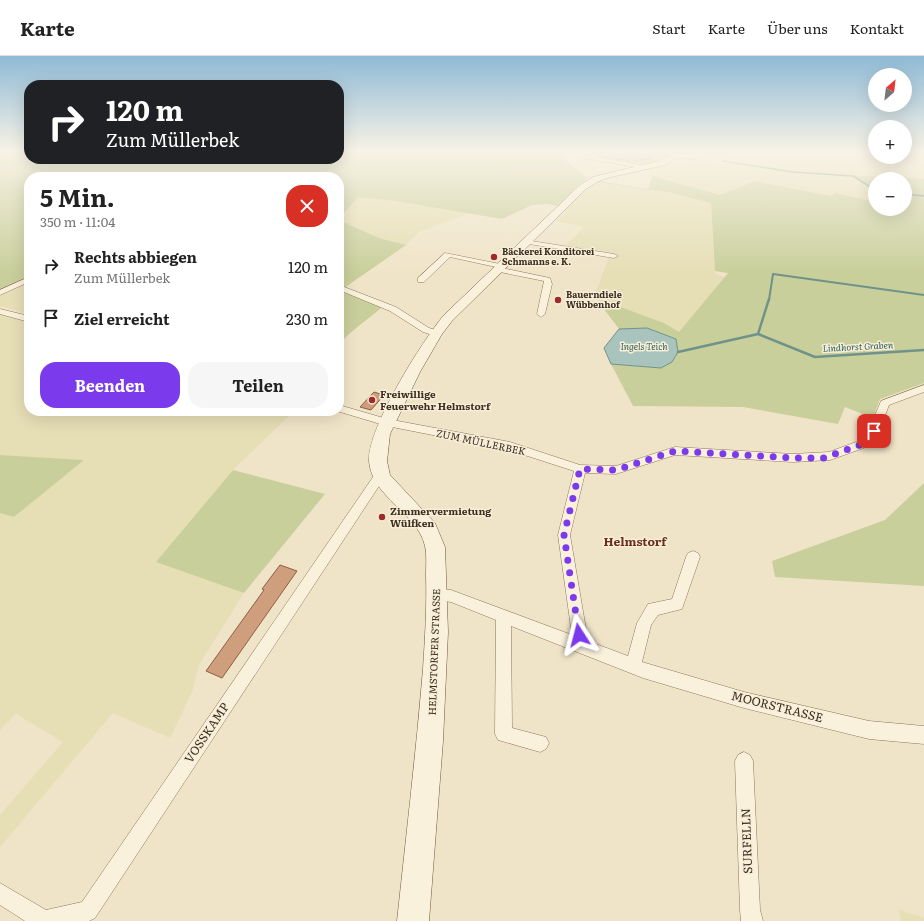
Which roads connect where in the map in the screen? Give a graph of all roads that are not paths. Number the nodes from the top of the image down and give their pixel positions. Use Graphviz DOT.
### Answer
graph roads {
  1 [pos="578,192"];
  2 [pos="525,242"];
  3 [pos="614,256"];
  4 [pos="499,267"];
  5 [pos="421,280"];
  6 [pos="24,281"];
  7 [pos="344,289"];
  8 [pos="0,293"];
  9 [pos="0,311"];
  10 [pos="541,314"];
  11 [pos="24,318"];
  12 [pos="436,333"];
  13 [pos="924,388"];
  14 [pos="344,409"];
  15 [pos="387,422"];
  16 [pos="580,469"];
  17 [pos="382,477"];
  18 [pos="693,557"];
  19 [pos="437,595"];
  20 [pos="503,615"];
  21 [pos="581,646"];
  22 [pos="633,666"];
  23 [pos="924,736"];
  24 [pos="540,743"];
  25 [pos="744,761"];
  26 [pos="0,893"];
  27 [pos="413,921"];
  28 [pos="752,921"];
  1 -- 2 [label="main road, HELMSTORFER STRASSE"];
  2 -- 3 [label="street"];
  2 -- 4 [label="main road, HELMSTORFER STRASSE"];
  4 -- 5 [label="street"];
  4 -- 10 [label="street"];
  4 -- 12 [label="main road, HELMSTORFER STRASSE"];
  6 -- 8 [label="street"];
  7 -- 12 [label="street"];
  9 -- 11 [label="street"];
  12 -- 15 [label="main road, HELMSTORFER STRASSE"];
  13 -- 16 [label="street, ZUM MÜLLERBEK"];
  14 -- 15 [label="street, ZUM MÜLLERBEK"];
  15 -- 16 [label="street, ZUM MÜLLERBEK"];
  15 -- 17 [label="main road, HELMSTORFER STRASSE"];
  16 -- 21 [label="street"];
  17 -- 19 [label="main road, HELMSTORFER STRASSE"];
  17 -- 26 [label="street, VOSSKAMP"];
  18 -- 22 [label="street"];
  19 -- 20 [label="street, MOORSTRASSE"];
  19 -- 27 [label="main road, HELMSTORFER STRASSE"];
  20 -- 21 [label="street, MOORSTRASSE"];
  20 -- 24 [label="street"];
  21 -- 22 [label="street, MOORSTRASSE"];
  22 -- 23 [label="street, MOORSTRASSE"];
  25 -- 28 [label="street, SURFELLN"];
}
